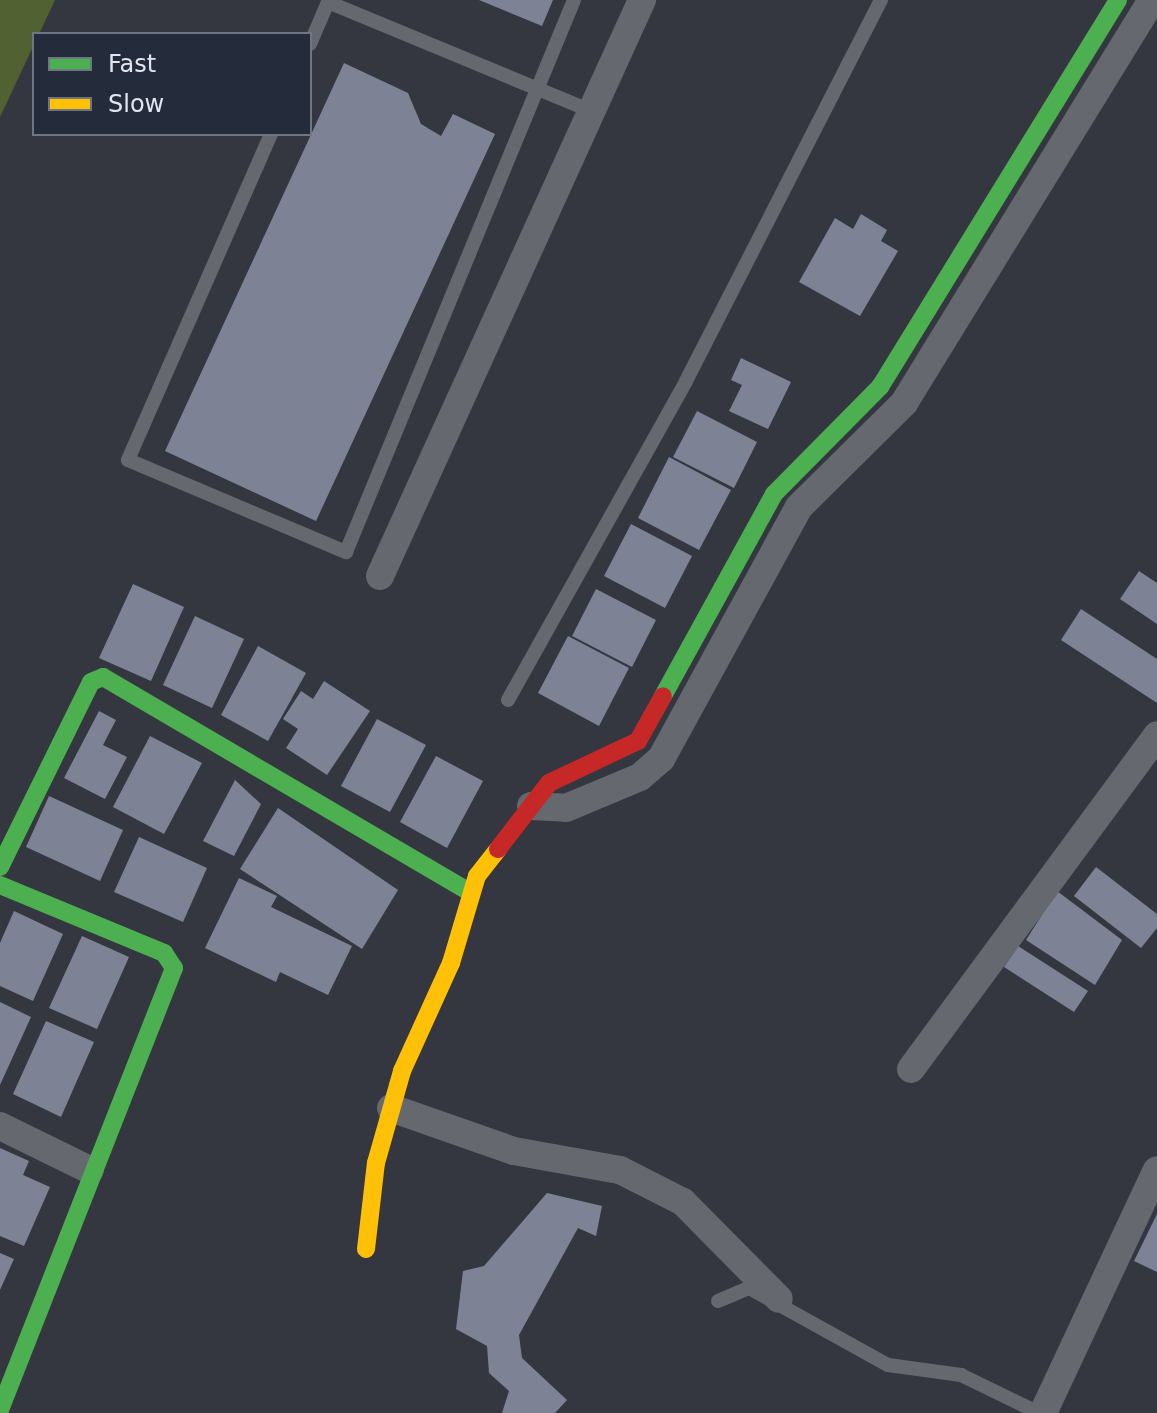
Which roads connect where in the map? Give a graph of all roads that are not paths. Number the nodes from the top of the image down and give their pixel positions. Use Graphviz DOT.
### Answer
graph roads {
  1 [pos="574,0"];
  2 [pos="642,0"];
  3 [pos="881,0"];
  4 [pos="1118,0"];
  5 [pos="1152,0"];
  6 [pos="329,1"];
  7 [pos="312,39"];
  8 [pos="540,90"];
  9 [pos="591,111"];
  10 [pos="270,136"];
  11 [pos="1017,192"];
  12 [pos="380,576"];
  13 [pos="508,700"];
  14 [pos="1157,735"];
  15 [pos="531,806"];
  16 [pos="0,867"];
  17 [pos="0,885"];
  18 [pos="469,892"];
  19 [pos="911,1069"];
  20 [pos="391,1108"];
  21 [pos="0,1126"];
  22 [pos="90,1170"];
  23 [pos="1157,1170"];
  24 [pos="366,1249"];
  25 [pos="779,1299"];
  26 [pos="718,1301"];
  27 [pos="5,1381"];
  28 [pos="0,1410"];
  29 [pos="1041,1413"];
  1 -- 8 [label="lane"];
  2 -- 9 [label="street"];
  3 -- 13 [label="lane"];
  4 -- 11 [label="street"];
  5 -- 11 [label="street"];
  6 -- 7 [label="lane"];
  6 -- 8 [label="lane"];
  8 -- 9 [label="lane"];
  8 -- 10 [label="lane"];
  9 -- 12 [label="street"];
  11 -- 15 [label="street"];
  14 -- 19 [label="street"];
  15 -- 18 [label="street"];
  16 -- 18 [label="street"];
  17 -- 22 [label="street"];
  18 -- 20 [label="street"];
  20 -- 24 [label="street"];
  20 -- 25 [label="street"];
  21 -- 22 [label="street"];
  22 -- 27 [label="street"];
  23 -- 29 [label="street"];
  25 -- 26 [label="lane"];
  25 -- 29 [label="lane"];
  27 -- 28 [label="street"];
}
